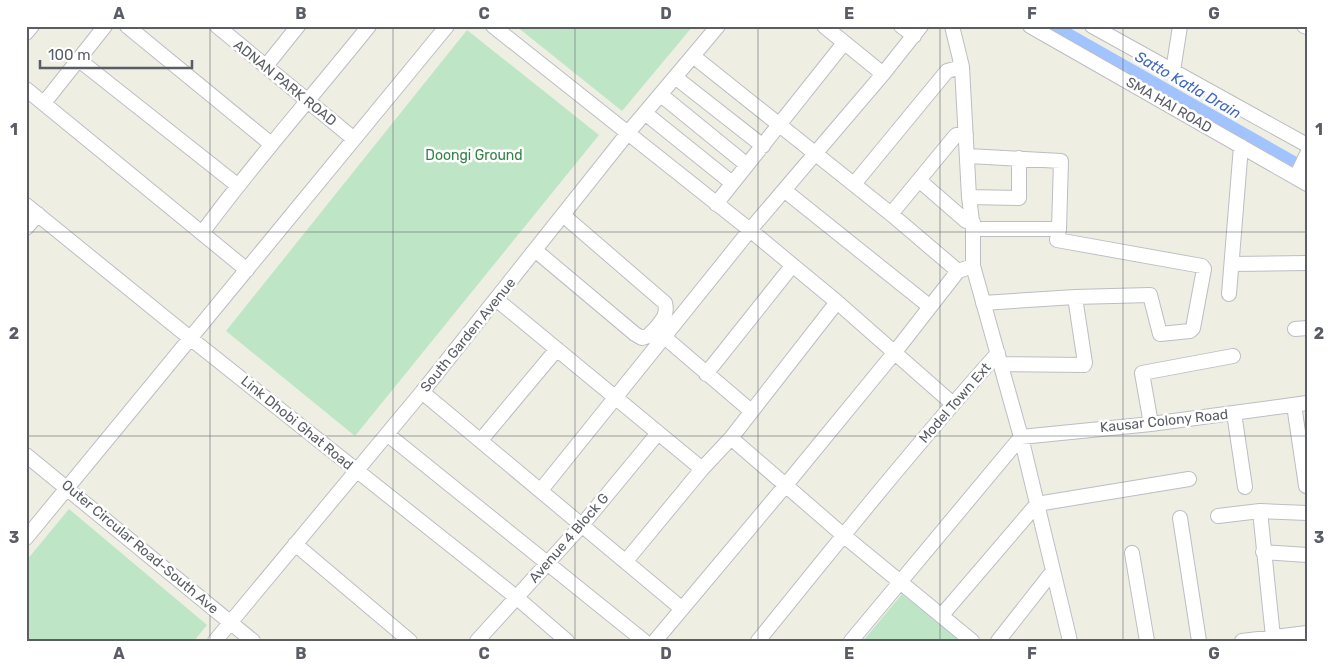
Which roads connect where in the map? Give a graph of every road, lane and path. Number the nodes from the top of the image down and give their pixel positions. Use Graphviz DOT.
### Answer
graph roads {
  1 [pos="32,26"];
  2 [pos="105,26"];
  3 [pos="127,26"];
  4 [pos="298,26"];
  5 [pos="369,26"];
  6 [pos="447,26"];
  7 [pos="493,26"];
  8 [pos="718,26"];
  9 [pos="824,26"];
  10 [pos="901,26"];
  11 [pos="952,26"];
  12 [pos="1030,26"];
  13 [pos="1092,26"];
  14 [pos="1180,26"];
  15 [pos="221,28"];
  16 [pos="917,31"];
  17 [pos="26,33"];
  18 [pos="844,43"];
  19 [pos="693,56"];
  20 [pos="79,60"];
  21 [pos="266,66"];
  22 [pos="962,67"];
  23 [pos="1173,71"];
  24 [pos="883,74"];
  25 [pos="675,77"];
  26 [pos="26,89"];
  27 [pos="660,95"];
  28 [pos="308,102"];
  29 [pos="44,103"];
  30 [pos="645,113"];
  31 [pos="779,126"];
  32 [pos="627,134"];
  33 [pos="966,135"];
  34 [pos="354,139"];
  35 [pos="271,144"];
  36 [pos="1307,145"];
  37 [pos="763,146"];
  38 [pos="1241,146"];
  39 [pos="1307,154"];
  40 [pos="815,155"];
  41 [pos="968,156"];
  42 [pos="1019,158"];
  43 [pos="747,166"];
  44 [pos="1301,177"];
  45 [pos="920,181"];
  46 [pos="732,184"];
  47 [pos="854,184"];
  48 [pos="237,185"];
  49 [pos="784,190"];
  50 [pos="969,197"];
  51 [pos="716,204"];
  52 [pos="26,205"];
  53 [pos="38,214"];
  54 [pos="891,214"];
  55 [pos="563,215"];
  56 [pos="973,226"];
  57 [pos="26,228"];
  58 [pos="1059,229"];
  59 [pos="750,230"];
  60 [pos="202,234"];
  61 [pos="535,250"];
  62 [pos="1307,263"];
  63 [pos="1232,264"];
  64 [pos="792,266"];
  65 [pos="972,266"];
  66 [pos="247,270"];
  67 [pos="958,271"];
  68 [pos="1229,294"];
  69 [pos="1074,297"];
  70 [pos="496,299"];
  71 [pos="837,302"];
  72 [pos="983,303"];
  73 [pos="929,306"];
  74 [pos="660,333"];
  75 [pos="190,338"];
  76 [pos="557,350"];
  77 [pos="895,352"];
  78 [pos="1233,356"];
  79 [pos="1000,358"];
  80 [pos="706,374"];
  81 [pos="422,392"];
  82 [pos="617,398"];
  83 [pos="952,404"];
  84 [pos="1300,404"];
  85 [pos="751,411"];
  86 [pos="1234,414"];
  87 [pos="1151,424"];
  88 [pos="658,433"];
  89 [pos="387,434"];
  90 [pos="1021,437"];
  91 [pos="731,438"];
  92 [pos="481,440"];
  93 [pos="26,454"];
  94 [pos="702,469"];
  95 [pos="356,470"];
  96 [pos="1189,479"];
  97 [pos="785,486"];
  98 [pos="1306,486"];
  99 [pos="1245,487"];
  100 [pos="68,488"];
  101 [pos="541,490"];
  102 [pos="1037,504"];
  103 [pos="1260,511"];
  104 [pos="1307,513"];
  105 [pos="1218,516"];
  106 [pos="1180,518"];
  107 [pos="582,525"];
  108 [pos="843,535"];
  109 [pos="26,538"];
  110 [pos="295,544"];
  111 [pos="1263,552"];
  112 [pos="1132,553"];
  113 [pos="1307,556"];
  114 [pos="626,561"];
  115 [pos="548,562"];
  116 [pos="1053,571"];
  117 [pos="900,582"];
  118 [pos="516,597"];
  119 [pos="681,608"];
  120 [pos="942,615"];
  121 [pos="230,623"];
  122 [pos="1299,636"];
  123 [pos="1273,637"];
  124 [pos="215,641"];
  125 [pos="253,641"];
  126 [pos="410,641"];
  127 [pos="477,641"];
  128 [pos="568,641"];
  129 [pos="644,641"];
  130 [pos="655,641"];
  131 [pos="758,641"];
  132 [pos="851,641"];
  133 [pos="972,641"];
  134 [pos="998,641"];
  135 [pos="1070,641"];
  136 [pos="1148,641"];
  137 [pos="1199,641"];
  138 [pos="1242,641"];
  1 -- 17 [label="street"];
  2 -- 20 [label="street"];
  3 -- 35 [label="street"];
  4 -- 21 [label="street"];
  5 -- 28 [label="street"];
  6 -- 34 [label="street"];
  7 -- 32 [label="street"];
  8 -- 19 [label="street, South Garden Avenue"];
  9 -- 18 [label="street"];
  10 -- 16 [label="street"];
  11 -- 22 [label="street, Model Town Ext"];
  12 -- 38 [label="street, SMA HAI ROAD"];
  13 -- 23 [label="street"];
  14 -- 23 [label="street"];
  15 -- 21 [label="street, ADNAN PARK ROAD"];
  16 -- 24 [label="street"];
  18 -- 24 [label="street"];
  18 -- 31 [label="street"];
  19 -- 25 [label="street, South Garden Avenue"];
  19 -- 31 [label="street"];
  20 -- 29 [label="street"];
  20 -- 48 [label="street"];
  21 -- 28 [label="street, ADNAN PARK ROAD"];
  22 -- 33 [label="street, Model Town Ext"];
  22 -- 47 [label="street"];
  23 -- 36 [label="street"];
  24 -- 40 [label="street"];
  25 -- 27 [label="street, South Garden Avenue"];
  25 -- 37 [label="street"];
  26 -- 29 [label="street"];
  27 -- 30 [label="street, South Garden Avenue"];
  27 -- 43 [label="street"];
  28 -- 34 [label="street, ADNAN PARK ROAD"];
  28 -- 35 [label="street"];
  29 -- 60 [label="street"];
  30 -- 32 [label="street, South Garden Avenue"];
  30 -- 46 [label="street"];
  31 -- 37 [label="street"];
  31 -- 40 [label="street"];
  32 -- 51 [label="street"];
  32 -- 55 [label="street, South Garden Avenue"];
  33 -- 41 [label="street, Model Town Ext"];
  33 -- 45 [label="street"];
  34 -- 66 [label="street"];
  35 -- 48 [label="street"];
  37 -- 43 [label="street"];
  38 -- 44 [label="street, SMA HAI ROAD"];
  38 -- 63 [label="street"];
  39 -- 44 [label="street"];
  40 -- 47 [label="street"];
  40 -- 49 [label="street"];
  41 -- 42 [label="street"];
  41 -- 50 [label="street, Model Town Ext"];
  42 -- 50 [label="street"];
  42 -- 58 [label="street"];
  43 -- 46 [label="street"];
  45 -- 54 [label="street"];
  45 -- 56 [label="street"];
  46 -- 51 [label="street"];
  47 -- 54 [label="street"];
  48 -- 60 [label="street"];
  49 -- 59 [label="street"];
  49 -- 73 [label="street"];
  50 -- 56 [label="street, Model Town Ext"];
  51 -- 59 [label="street"];
  52 -- 53 [label="street, Link Dhobi Ghat Road"];
  53 -- 57 [label="street"];
  53 -- 75 [label="street, Link Dhobi Ghat Road"];
  54 -- 67 [label="street"];
  55 -- 61 [label="street, South Garden Avenue"];
  55 -- 74 [label="street"];
  56 -- 58 [label="street"];
  56 -- 65 [label="street, Model Town Ext"];
  58 -- 69 [label="street"];
  59 -- 64 [label="street"];
  59 -- 74 [label="street"];
  60 -- 66 [label="street"];
  61 -- 70 [label="street, South Garden Avenue"];
  61 -- 74 [label="street"];
  62 -- 63 [label="street"];
  63 -- 68 [label="street"];
  64 -- 71 [label="street"];
  64 -- 80 [label="street"];
  65 -- 67 [label="street"];
  65 -- 72 [label="street, Model Town Ext"];
  66 -- 75 [label="street"];
  67 -- 73 [label="street"];
  69 -- 72 [label="street"];
  69 -- 79 [label="street"];
  70 -- 76 [label="street"];
  70 -- 81 [label="street, South Garden Avenue"];
  71 -- 77 [label="street"];
  71 -- 85 [label="street"];
  72 -- 79 [label="street, Model Town Ext"];
  73 -- 77 [label="street"];
  74 -- 80 [label="street"];
  74 -- 82 [label="street"];
  75 -- 95 [label="street, Link Dhobi Ghat Road"];
  75 -- 100 [label="street"];
  76 -- 82 [label="street"];
  76 -- 92 [label="street"];
  77 -- 83 [label="street"];
  77 -- 97 [label="street"];
  78 -- 87 [label="street"];
  79 -- 83 [label="street, Model Town Ext"];
  79 -- 90 [label="street"];
  80 -- 85 [label="street"];
  81 -- 89 [label="street, South Garden Avenue"];
  81 -- 92 [label="street"];
  82 -- 88 [label="street"];
  82 -- 101 [label="street"];
  83 -- 108 [label="street, Model Town Ext"];
  84 -- 86 [label="street, Kausar Colony Road"];
  84 -- 98 [label="street"];
  85 -- 91 [label="street"];
  86 -- 87 [label="street, Kausar Colony Road"];
  86 -- 99 [label="street"];
  87 -- 90 [label="street, Kausar Colony Road"];
  88 -- 94 [label="street"];
  88 -- 107 [label="street, Avenue 4 Block G"];
  89 -- 95 [label="street, South Garden Avenue"];
  89 -- 115 [label="street"];
  90 -- 102 [label="street"];
  90 -- 117 [label="street"];
  91 -- 94 [label="street"];
  91 -- 97 [label="street"];
  92 -- 101 [label="street"];
  93 -- 100 [label="street, Outer Circular Road-South Ave"];
  94 -- 114 [label="street"];
  95 -- 110 [label="street, South Garden Avenue"];
  95 -- 118 [label="street, Link Dhobi Ghat Road"];
  96 -- 102 [label="street"];
  97 -- 108 [label="street"];
  97 -- 119 [label="street"];
  100 -- 109 [label="street"];
  100 -- 121 [label="street, Outer Circular Road-South Ave"];
  101 -- 107 [label="street"];
  102 -- 116 [label="street"];
  102 -- 120 [label="street"];
  103 -- 104 [label="street"];
  103 -- 105 [label="street"];
  103 -- 111 [label="street"];
  106 -- 137 [label="street"];
  107 -- 114 [label="street"];
  107 -- 115 [label="street, Avenue 4 Block G"];
  108 -- 117 [label="street"];
  108 -- 131 [label="street, Model Town Ext"];
  110 -- 121 [label="street, South Garden Avenue"];
  110 -- 126 [label="street"];
  111 -- 113 [label="street"];
  111 -- 123 [label="street"];
  112 -- 136 [label="street"];
  114 -- 119 [label="street"];
  115 -- 118 [label="street, Avenue 4 Block G"];
  115 -- 129 [label="street"];
  116 -- 134 [label="street"];
  116 -- 135 [label="street"];
  117 -- 120 [label="street"];
  117 -- 132 [label="street"];
  118 -- 127 [label="street, Avenue 4 Block G"];
  118 -- 128 [label="street, Link Dhobi Ghat Road"];
  119 -- 130 [label="street"];
  120 -- 133 [label="street"];
  121 -- 124 [label="street, South Garden Avenue"];
  121 -- 125 [label="street, Outer Circular Road-South Ave"];
  122 -- 123 [label="street"];
  123 -- 138 [label="street"];
}
